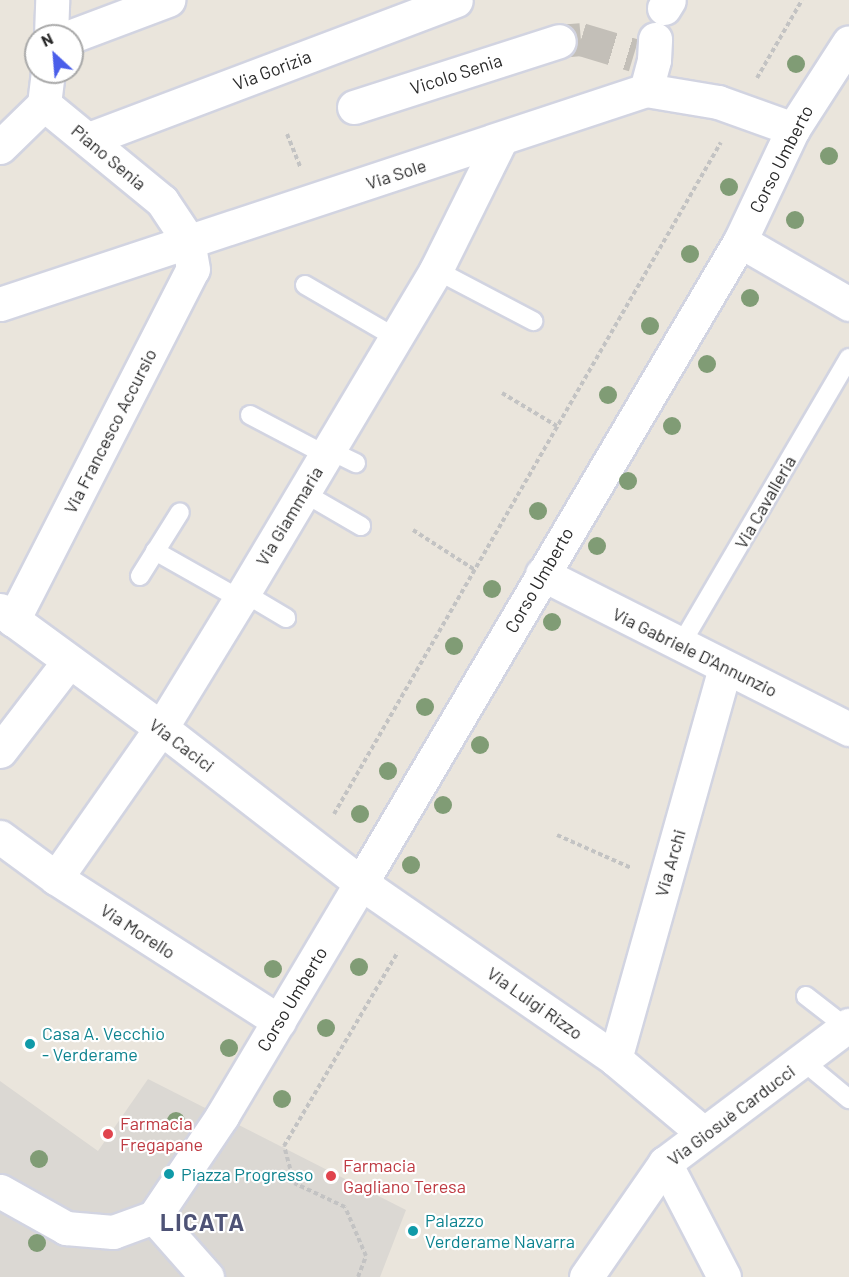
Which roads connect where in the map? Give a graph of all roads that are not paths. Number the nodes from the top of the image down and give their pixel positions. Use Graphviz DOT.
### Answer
graph roads {
  1 [pos="52,0"];
  2 [pos="168,0"];
  3 [pos="456,0"];
  4 [pos="51,24"];
  5 [pos="84,32"];
  6 [pos="559,41"];
  7 [pos="849,42"];
  8 [pos="46,84"];
  9 [pos="44,104"];
  10 [pos="354,107"];
  11 [pos="793,129"];
  12 [pos="89,139"];
  13 [pos="500,141"];
  14 [pos="0,147"];
  15 [pos="188,240"];
  16 [pos="740,241"];
  17 [pos="436,270"];
  18 [pos="305,285"];
  19 [pos="0,304"];
  20 [pos="849,304"];
  21 [pos="533,321"];
  22 [pos="396,338"];
  23 [pos="849,358"];
  24 [pos="250,415"];
  25 [pos="337,456"];
  26 [pos="304,492"];
  27 [pos="180,512"];
  28 [pos="361,526"];
  29 [pos="155,551"];
  30 [pos="542,574"];
  31 [pos="140,576"];
  32 [pos="242,596"];
  33 [pos="7,615"];
  34 [pos="286,618"];
  35 [pos="680,646"];
  36 [pos="69,661"];
  37 [pos="725,667"];
  38 [pos="161,728"];
  39 [pos="849,729"];
  40 [pos="0,751"];
  41 [pos="0,837"];
  42 [pos="57,878"];
  43 [pos="361,883"];
  44 [pos="806,996"];
  45 [pos="279,1021"];
  46 [pos="848,1026"];
  47 [pos="615,1059"];
  48 [pos="803,1061"];
  49 [pos="849,1099"];
  50 [pos="702,1132"];
  51 [pos="665,1163"];
  52 [pos="0,1191"];
  53 [pos="154,1217"];
  54 [pos="207,1277"];
  55 [pos="586,1277"];
  56 [pos="724,1277"];
  1 -- 4 [label="street"];
  2 -- 5 [label="street"];
  3 -- 12 [label="street, Via Gorizia"];
  6 -- 10 [label="street, Vicolo Senia"];
  7 -- 11 [label="street, Corso Umberto"];
  8 -- 9 [label="street"];
  9 -- 12 [label="street, Piano Senia"];
  9 -- 14 [label="street"];
  11 -- 13 [label="street, Via Sole"];
  11 -- 16 [label="street, Corso Umberto"];
  12 -- 15 [label="street, Piano Senia"];
  13 -- 15 [label="street, Via Sole"];
  13 -- 17 [label="street, Via Giammaria"];
  15 -- 19 [label="street, Via Sole"];
  15 -- 33 [label="street, Via Francesco Accursio"];
  16 -- 20 [label="street"];
  16 -- 30 [label="street, Corso Umberto"];
  17 -- 21 [label="lane"];
  17 -- 22 [label="street, Via Giammaria"];
  18 -- 22 [label="lane"];
  22 -- 25 [label="street, Via Giammaria"];
  23 -- 35 [label="lane, Via Cavalleria"];
  24 -- 25 [label="lane"];
  25 -- 26 [label="street, Via Giammaria"];
  26 -- 28 [label="lane"];
  26 -- 32 [label="street, Via Giammaria"];
  27 -- 29 [label="lane"];
  29 -- 31 [label="lane"];
  29 -- 32 [label="lane"];
  30 -- 35 [label="street, Via Gabriele D'Annunzio"];
  30 -- 43 [label="street, Corso Umberto"];
  32 -- 34 [label="lane"];
  32 -- 38 [label="street, Via Giammaria"];
  33 -- 36 [label="street, Via Cacici"];
  35 -- 37 [label="street, Via Gabriele D'Annunzio"];
  36 -- 38 [label="street, Via Cacici"];
  36 -- 40 [label="street"];
  37 -- 39 [label="street, Via Gabriele D'Annunzio"];
  37 -- 47 [label="street, Via Archi"];
  38 -- 42 [label="street, Via Giammaria"];
  38 -- 43 [label="street, Via Cacici"];
  41 -- 42 [label="street, Via Morello"];
  42 -- 45 [label="street, Via Morello"];
  43 -- 45 [label="street, Corso Umberto"];
  43 -- 47 [label="street, Via Luigi Rizzo"];
  44 -- 46 [label="lane"];
  45 -- 53 [label="street, Corso Umberto"];
  46 -- 48 [label="street, Via Giosuè Carducci"];
  47 -- 50 [label="street, Via Luigi Rizzo"];
  48 -- 49 [label="lane"];
  48 -- 50 [label="street, Via Giosuè Carducci"];
  50 -- 51 [label="street, Via Giosuè Carducci"];
  51 -- 55 [label="street, Via Giosuè Carducci"];
  51 -- 56 [label="street"];
  52 -- 53 [label="street"];
  53 -- 54 [label="street"];
}
